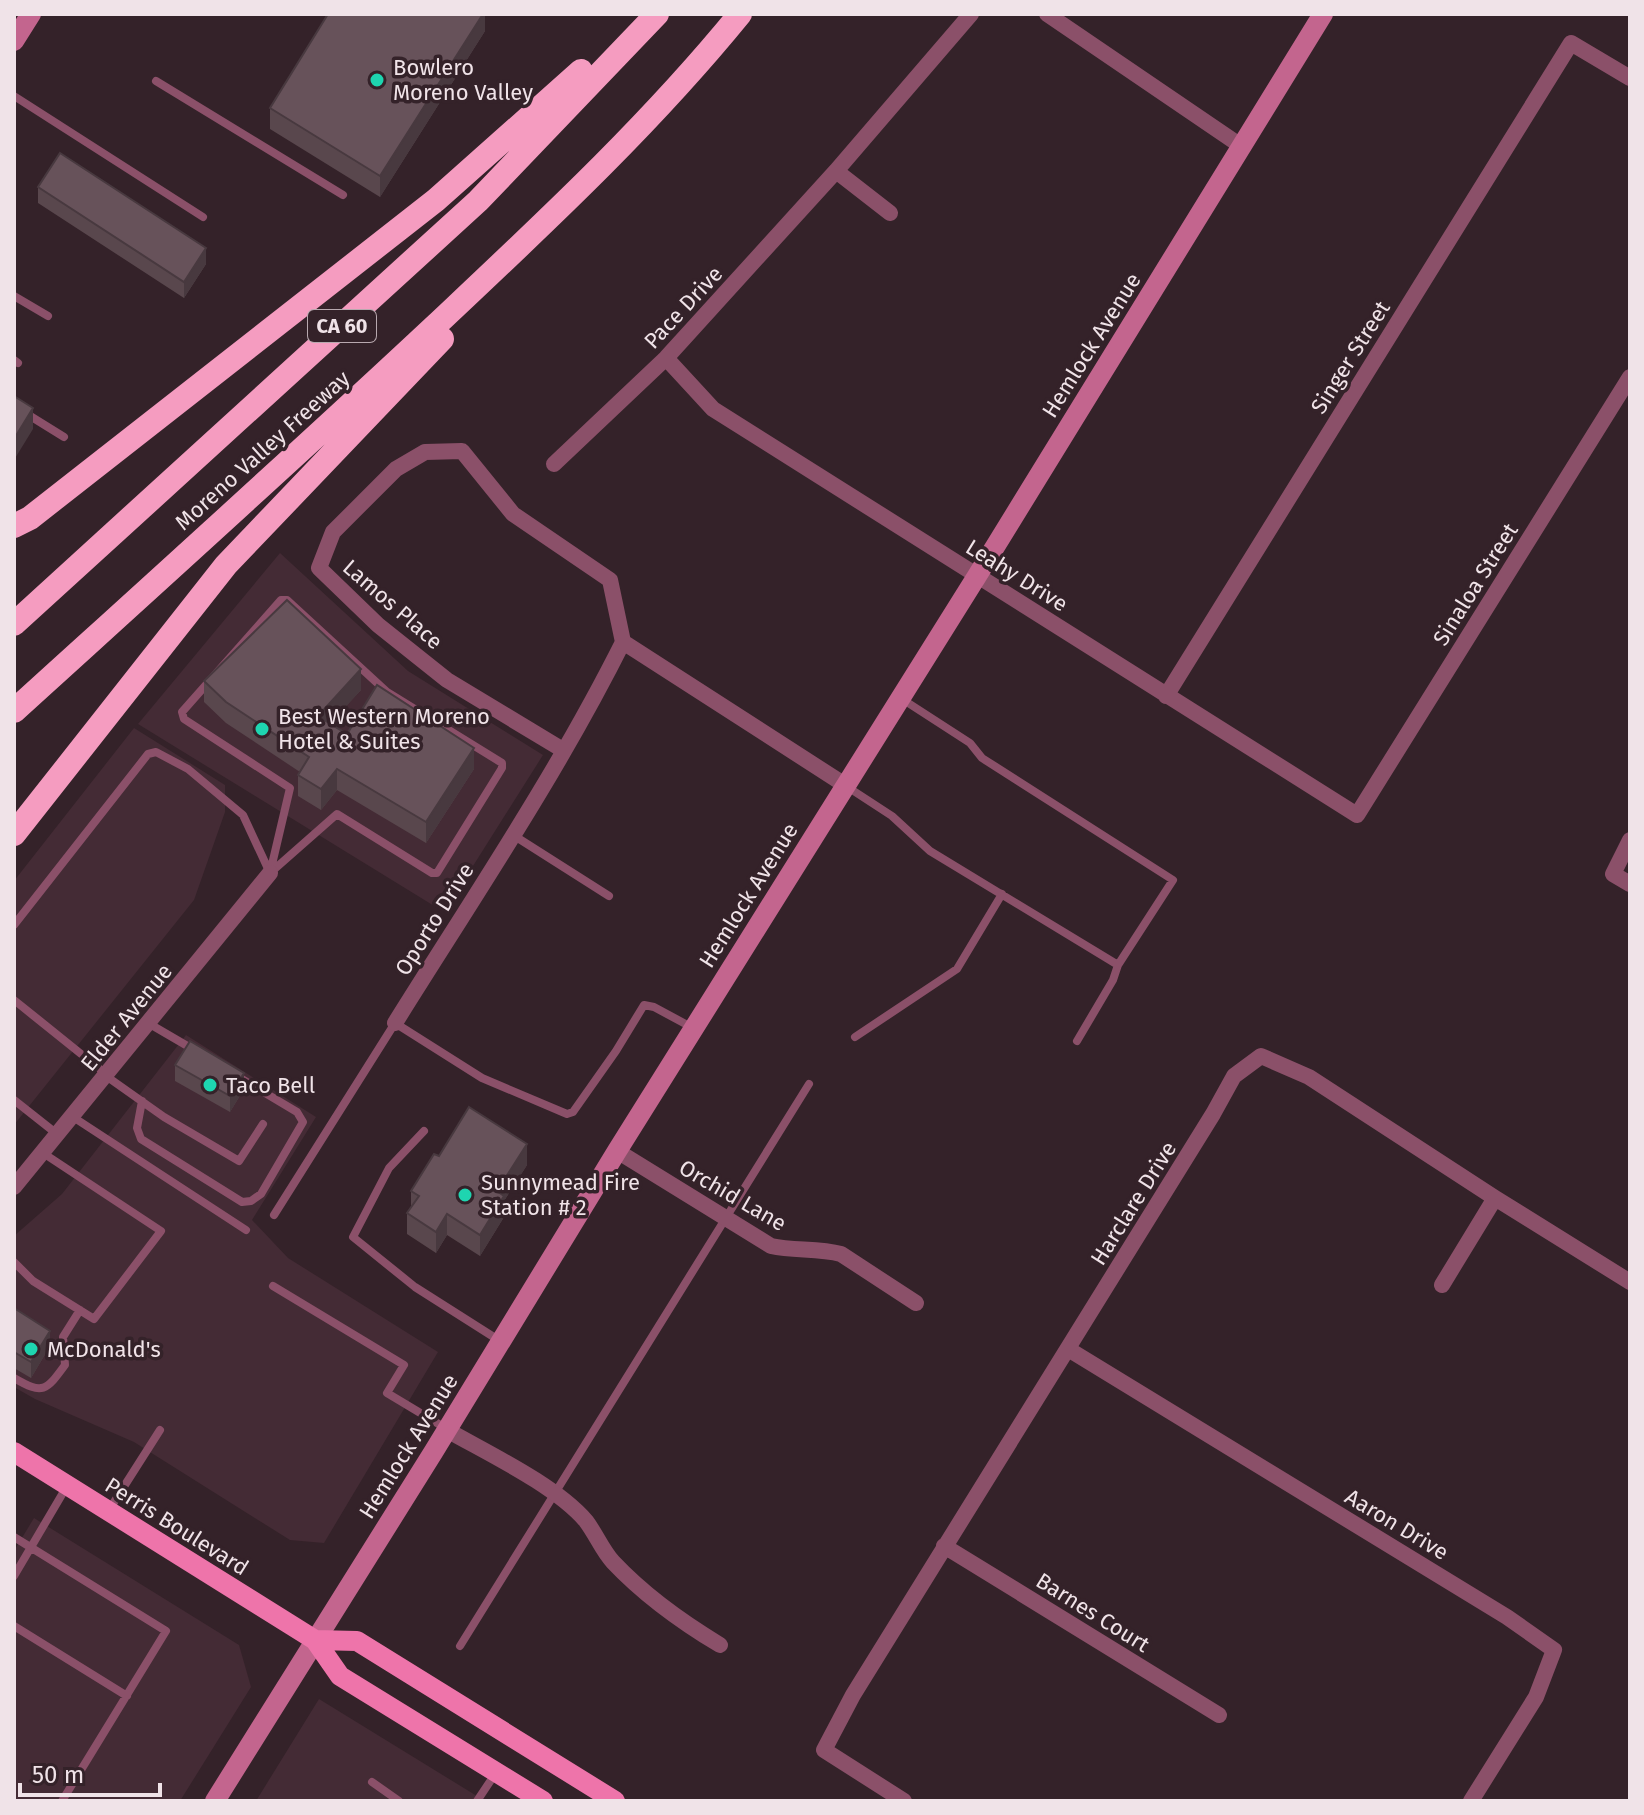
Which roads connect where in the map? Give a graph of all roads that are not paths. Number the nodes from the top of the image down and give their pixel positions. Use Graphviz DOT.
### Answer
graph roads {
  1 [pos="31,14"];
  2 [pos="640,14"];
  3 [pos="657,14"];
  4 [pos="740,14"];
  5 [pos="971,14"];
  6 [pos="1047,14"];
  7 [pos="1323,14"];
  8 [pos="14,41"];
  9 [pos="1630,78"];
  10 [pos="156,81"];
  11 [pos="14,96"];
  12 [pos="1241,146"];
  13 [pos="836,171"];
  14 [pos="579,191"];
  15 [pos="343,195"];
  16 [pos="890,213"];
  17 [pos="203,217"];
  18 [pos="14,296"];
  19 [pos="48,316"];
  20 [pos="666,358"];
  21 [pos="1630,377"];
  22 [pos="14,406"];
  23 [pos="64,437"];
  24 [pos="554,464"];
  25 [pos="14,526"];
  26 [pos="977,576"];
  27 [pos="14,624"];
  28 [pos="623,642"];
  29 [pos="1166,696"];
  30 [pos="900,698"];
  31 [pos="14,711"];
  32 [pos="563,750"];
  33 [pos="845,785"];
  34 [pos="1357,815"];
  35 [pos="14,834"];
  36 [pos="513,835"];
  37 [pos="1630,840"];
  38 [pos="270,873"];
  39 [pos="1630,884"];
  40 [pos="1002,894"];
  41 [pos="609,896"];
  42 [pos="14,925"];
  43 [pos="1118,965"];
  44 [pos="14,1000"];
  45 [pos="148,1023"];
  46 [pos="395,1023"];
  47 [pos="694,1028"];
  48 [pos="855,1037"];
  49 [pos="1077,1041"];
  50 [pos="207,1058"];
  51 [pos="220,1066"];
  52 [pos="106,1075"];
  53 [pos="809,1084"];
  54 [pos="142,1101"];
  55 [pos="17,1103"];
  56 [pos="14,1114"];
  57 [pos="73,1117"];
  58 [pos="263,1124"];
  59 [pos="424,1131"];
  60 [pos="58,1135"];
  61 [pos="617,1151"];
  62 [pos="43,1153"];
  63 [pos="16,1181"];
  64 [pos="1495,1198"];
  65 [pos="274,1215"];
  66 [pos="724,1219"];
  67 [pos="246,1230"];
  68 [pos="14,1262"];
  69 [pos="1630,1282"];
  70 [pos="1442,1285"];
  71 [pos="273,1286"];
  72 [pos="916,1303"];
  73 [pos="80,1310"];
  74 [pos="501,1342"];
  75 [pos="1068,1349"];
  76 [pos="14,1378"];
  77 [pos="160,1430"];
  78 [pos="447,1430"];
  79 [pos="14,1452"];
  80 [pos="68,1485"];
  81 [pos="555,1494"];
  82 [pos="108,1511"];
  83 [pos="14,1537"];
  84 [pos="944,1546"];
  85 [pos="31,1547"];
  86 [pos="14,1576"];
  87 [pos="14,1626"];
  88 [pos="315,1640"];
  89 [pos="720,1645"];
  90 [pos="460,1646"];
  91 [pos="127,1696"];
  92 [pos="1219,1715"];
  93 [pos="496,1773"];
  94 [pos="372,1782"];
  95 [pos="62,1801"];
  96 [pos="215,1801"];
  97 [pos="399,1801"];
  98 [pos="477,1801"];
  99 [pos="543,1801"];
  100 [pos="615,1801"];
  101 [pos="904,1801"];
  102 [pos="1471,1801"];
  1 -- 8 [label="street"];
  2 -- 25 [label="highway"];
  3 -- 27 [label="highway, Moreno Valley Freeway / CA 60"];
  4 -- 14 [label="highway, Moreno Valley Freeway / CA 60"];
  5 -- 13 [label="street, Pace Drive"];
  6 -- 12 [label="street"];
  7 -- 12 [label="street, Hemlock Avenue"];
  9 -- 29 [label="street, Singer Street"];
  10 -- 15 [label="lane"];
  11 -- 17 [label="lane"];
  12 -- 26 [label="street, Hemlock Avenue"];
  13 -- 16 [label="street"];
  13 -- 20 [label="street, Pace Drive"];
  14 -- 31 [label="highway, Moreno Valley Freeway / CA 60"];
  14 -- 35 [label="highway"];
  18 -- 19 [label="lane"];
  20 -- 24 [label="street, Pace Drive"];
  20 -- 26 [label="street, Leahy Drive"];
  21 -- 34 [label="street, Sinaloa Street"];
  22 -- 23 [label="lane"];
  26 -- 29 [label="street, Leahy Drive"];
  26 -- 30 [label="street, Hemlock Avenue"];
  28 -- 32 [label="street, Oporto Drive"];
  28 -- 32 [label="street, Lamos Place"];
  28 -- 33 [label="street"];
  29 -- 34 [label="street, Leahy Drive"];
  30 -- 33 [label="street, Hemlock Avenue"];
  30 -- 43 [label="lane"];
  32 -- 36 [label="street, Oporto Drive"];
  33 -- 40 [label="lane"];
  33 -- 47 [label="street, Hemlock Avenue"];
  36 -- 41 [label="lane"];
  36 -- 46 [label="street, Oporto Drive"];
  37 -- 39 [label="street"];
  38 -- 38 [label="lane"];
  38 -- 42 [label="lane"];
  38 -- 45 [label="street, Elder Avenue"];
  40 -- 43 [label="lane"];
  40 -- 48 [label="lane"];
  43 -- 49 [label="lane"];
  44 -- 52 [label="lane"];
  45 -- 50 [label="lane"];
  45 -- 52 [label="street, Elder Avenue"];
  46 -- 47 [label="lane"];
  46 -- 65 [label="lane, Oporto Drive"];
  47 -- 61 [label="street, Hemlock Avenue"];
  51 -- 54 [label="lane"];
  52 -- 54 [label="lane"];
  52 -- 57 [label="street, Elder Avenue"];
  53 -- 66 [label="lane"];
  54 -- 58 [label="lane"];
  55 -- 56 [label="lane"];
  55 -- 60 [label="lane"];
  57 -- 60 [label="street, Elder Avenue"];
  57 -- 67 [label="lane"];
  59 -- 74 [label="lane"];
  60 -- 62 [label="street, Elder Avenue"];
  61 -- 66 [label="street, Orchid Lane"];
  61 -- 74 [label="street, Hemlock Avenue"];
  62 -- 63 [label="street, Elder Avenue"];
  62 -- 73 [label="lane"];
  64 -- 69 [label="street, Harclare Drive"];
  64 -- 70 [label="street"];
  64 -- 75 [label="street, Harclare Drive"];
  66 -- 72 [label="street, Orchid Lane"];
  66 -- 81 [label="lane"];
  68 -- 73 [label="lane"];
  71 -- 78 [label="lane"];
  73 -- 76 [label="lane"];
  74 -- 78 [label="street, Hemlock Avenue"];
  75 -- 84 [label="street, Harclare Drive"];
  75 -- 102 [label="street, Aaron Drive"];
  77 -- 82 [label="lane"];
  78 -- 81 [label="street"];
  78 -- 88 [label="street, Hemlock Avenue"];
  79 -- 80 [label="main road, Perris Boulevard"];
  80 -- 82 [label="main road, Perris Boulevard"];
  80 -- 85 [label="lane"];
  81 -- 89 [label="street"];
  81 -- 90 [label="lane"];
  82 -- 88 [label="main road, Perris Boulevard"];
  83 -- 85 [label="lane"];
  84 -- 92 [label="street, Barnes Court"];
  84 -- 101 [label="street, Harclare Drive"];
  85 -- 86 [label="lane"];
  85 -- 91 [label="lane"];
  87 -- 91 [label="lane"];
  88 -- 93 [label="main road, Perris Boulevard"];
  88 -- 96 [label="street, Hemlock Avenue"];
  88 -- 100 [label="main road"];
  91 -- 95 [label="lane"];
  93 -- 98 [label="lane"];
  93 -- 99 [label="main road, Perris Boulevard"];
  94 -- 97 [label="lane"];
}
